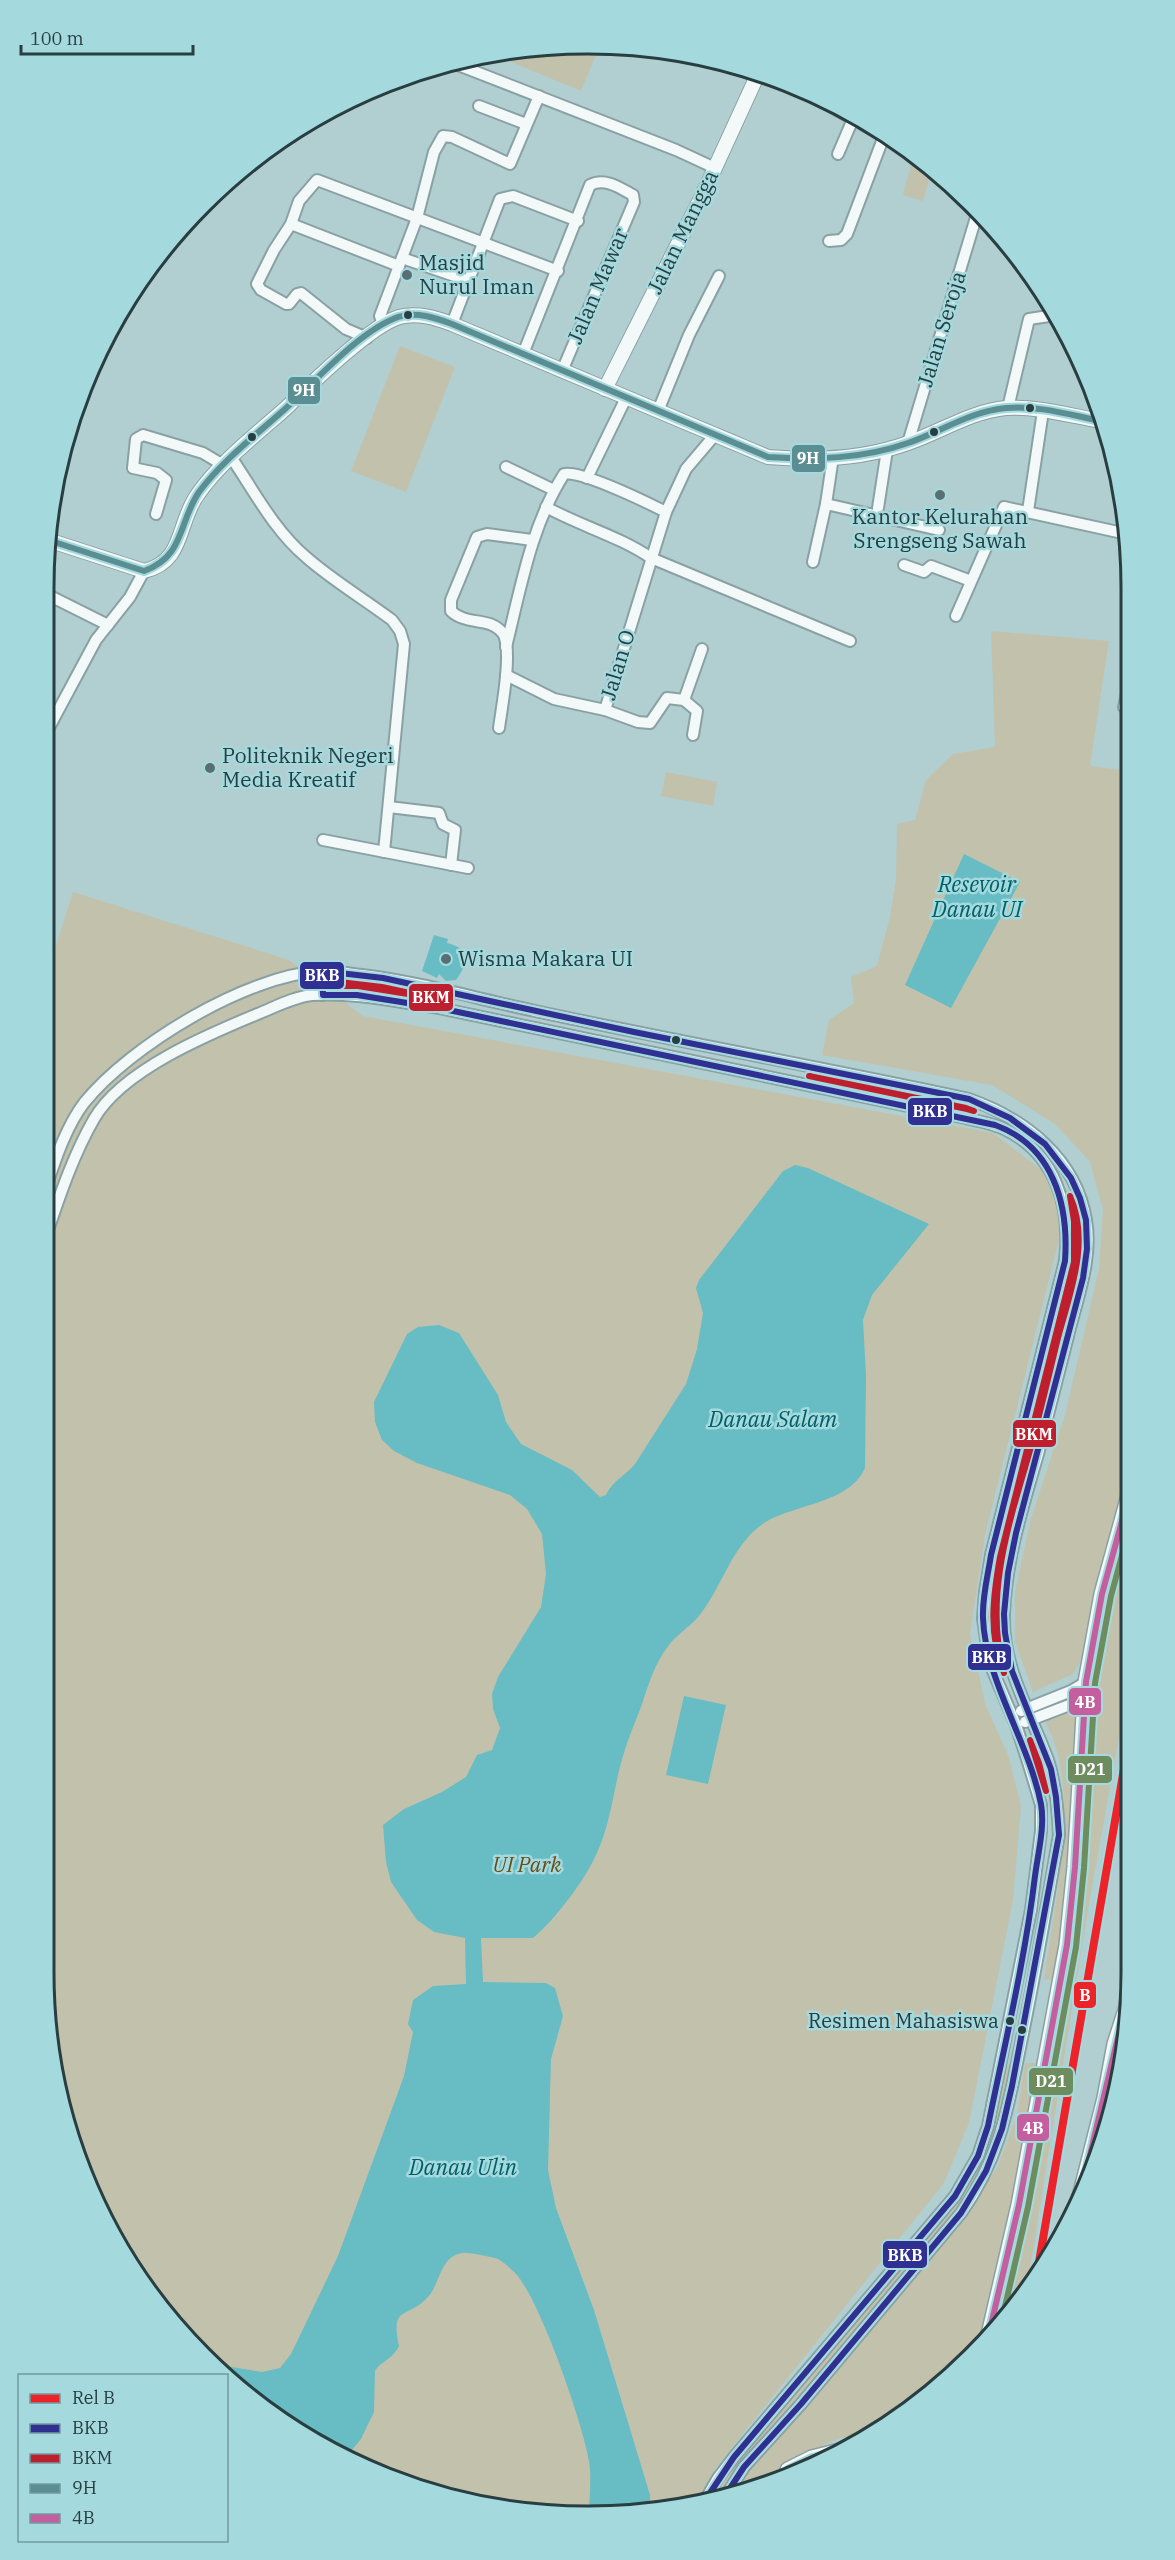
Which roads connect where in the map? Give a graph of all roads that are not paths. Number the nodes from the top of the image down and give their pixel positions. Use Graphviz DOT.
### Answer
graph roads {
  1 [pos="466,68"];
  2 [pos="755,81"];
  3 [pos="538,96"];
  4 [pos="479,106"];
  5 [pos="851,123"];
  6 [pos="526,124"];
  7 [pos="882,142"];
  8 [pos="838,154"];
  9 [pos="715,168"];
  10 [pos="417,218"];
  11 [pos="578,221"];
  12 [pos="975,221"];
  13 [pos="291,224"];
  14 [pos="830,241"];
  15 [pos="484,243"];
  16 [pos="400,262"];
  17 [pos="558,271"];
  18 [pos="718,276"];
  19 [pos="469,281"];
  20 [pos="1047,316"];
  21 [pos="452,324"];
  22 [pos="383,325"];
  23 [pos="367,338"];
  24 [pos="523,354"];
  25 [pos="562,370"];
  26 [pos="605,389"];
  27 [pos="626,398"];
  28 [pos="1008,408"];
  29 [pos="658,411"];
  30 [pos="1043,411"];
  31 [pos="1094,420"];
  32 [pos="714,435"];
  33 [pos="908,443"];
  34 [pos="887,450"];
  35 [pos="833,457"];
  36 [pos="227,461"];
  37 [pos="506,467"];
  38 [pos="587,478"];
  39 [pos="554,490"];
  40 [pos="826,504"];
  41 [pos="546,507"];
  42 [pos="878,508"];
  43 [pos="1028,511"];
  44 [pos="666,512"];
  45 [pos="156,514"];
  46 [pos="939,530"];
  47 [pos="1118,532"];
  48 [pos="532,540"];
  49 [pos="56,543"];
  50 [pos="651,558"];
  51 [pos="813,562"];
  52 [pos="904,565"];
  53 [pos="144,571"];
  54 [pos="971,581"];
  55 [pos="54,598"];
  56 [pos="956,616"];
  57 [pos="108,625"];
  58 [pos="850,641"];
  59 [pos="506,647"];
  60 [pos="702,649"];
  61 [pos="506,675"];
  62 [pos="684,700"];
  63 [pos="605,710"];
  64 [pos="54,718"];
  65 [pos="500,728"];
  66 [pos="693,735"];
  67 [pos="389,807"];
  68 [pos="323,840"];
  69 [pos="384,852"];
  70 [pos="451,865"];
  71 [pos="468,868"];
  72 [pos="322,971"];
  73 [pos="323,995"];
  74 [pos="855,1076"];
  75 [pos="851,1094"];
  76 [pos="54,1166"];
  77 [pos="54,1214"];
  78 [pos="1121,1525"];
  79 [pos="985,1592"];
  80 [pos="1005,1594"];
  81 [pos="1086,1682"];
  82 [pos="1084,1703"];
  83 [pos="1026,1709"];
  84 [pos="1014,1719"];
  85 [pos="1032,1720"];
  86 [pos="1010,2015"];
  87 [pos="1027,2017"];
  88 [pos="1116,2040"];
  89 [pos="1095,2136"];
  90 [pos="992,2320"];
  91 [pos="732,2486"];
  92 [pos="710,2492"];
  1 -- 3 [label="street"];
  2 -- 9 [label="street, Jalan Mangga"];
  3 -- 6 [label="street"];
  3 -- 9 [label="street"];
  4 -- 6 [label="street"];
  5 -- 8 [label="street"];
  6 -- 10 [label="street"];
  7 -- 14 [label="street"];
  9 -- 26 [label="street, Jalan Mangga"];
  10 -- 13 [label="street"];
  10 -- 15 [label="street"];
  10 -- 16 [label="street"];
  11 -- 15 [label="street"];
  11 -- 17 [label="street"];
  11 -- 25 [label="street, Jalan Mawar"];
  12 -- 33 [label="street, Jalan Seroja"];
  13 -- 16 [label="street"];
  13 -- 23 [label="street"];
  15 -- 17 [label="street"];
  15 -- 19 [label="street"];
  16 -- 19 [label="street"];
  16 -- 22 [label="street"];
  17 -- 24 [label="street"];
  18 -- 29 [label="street"];
  19 -- 21 [label="street"];
  20 -- 28 [label="street"];
  21 -- 22 [label="street"];
  21 -- 24 [label="street"];
  22 -- 23 [label="street"];
  23 -- 36 [label="street"];
  24 -- 25 [label="street"];
  25 -- 26 [label="street"];
  26 -- 27 [label="street"];
  27 -- 29 [label="street"];
  27 -- 38 [label="street"];
  28 -- 30 [label="street"];
  28 -- 33 [label="street"];
  29 -- 32 [label="street"];
  30 -- 31 [label="street"];
  30 -- 43 [label="street"];
  32 -- 35 [label="street"];
  32 -- 44 [label="street, Jalan O"];
  33 -- 34 [label="street"];
  34 -- 35 [label="street"];
  34 -- 42 [label="street"];
  35 -- 40 [label="street"];
  36 -- 45 [label="street"];
  36 -- 53 [label="street"];
  36 -- 67 [label="street"];
  37 -- 39 [label="street"];
  38 -- 39 [label="street"];
  38 -- 44 [label="street"];
  39 -- 41 [label="street"];
  40 -- 46 [label="street"];
  40 -- 51 [label="street"];
  41 -- 48 [label="street"];
  41 -- 50 [label="street"];
  43 -- 47 [label="street"];
  43 -- 54 [label="street"];
  44 -- 50 [label="street, Jalan O"];
  48 -- 59 [label="street"];
  48 -- 59 [label="street"];
  49 -- 53 [label="street"];
  50 -- 58 [label="street"];
  50 -- 63 [label="street, Jalan O"];
  52 -- 54 [label="street"];
  53 -- 57 [label="street"];
  54 -- 56 [label="street"];
  55 -- 57 [label="street"];
  57 -- 64 [label="street"];
  59 -- 61 [label="street"];
  60 -- 62 [label="street"];
  61 -- 63 [label="street, Jalan O"];
  61 -- 65 [label="street"];
  62 -- 63 [label="street"];
  62 -- 66 [label="street"];
  67 -- 69 [label="street"];
  67 -- 70 [label="street"];
  68 -- 69 [label="street"];
  69 -- 70 [label="street"];
  70 -- 71 [label="street"];
  72 -- 73 [label="street"];
  72 -- 74 [label="street"];
  72 -- 76 [label="street"];
  73 -- 75 [label="street"];
  73 -- 77 [label="street"];
  74 -- 75 [label="street"];
  74 -- 80 [label="street"];
  75 -- 79 [label="street"];
  78 -- 81 [label="main road"];
  79 -- 80 [label="street"];
  79 -- 84 [label="street"];
  80 -- 83 [label="street"];
  81 -- 82 [label="main road"];
  81 -- 83 [label="street"];
  82 -- 85 [label="street"];
  82 -- 90 [label="main road"];
  83 -- 84 [label="street"];
  83 -- 85 [label="street"];
  84 -- 85 [label="street"];
  84 -- 86 [label="street"];
  85 -- 87 [label="street"];
  86 -- 87 [label="street"];
  86 -- 92 [label="street"];
  87 -- 91 [label="street"];
  88 -- 89 [label="main road"];
}
